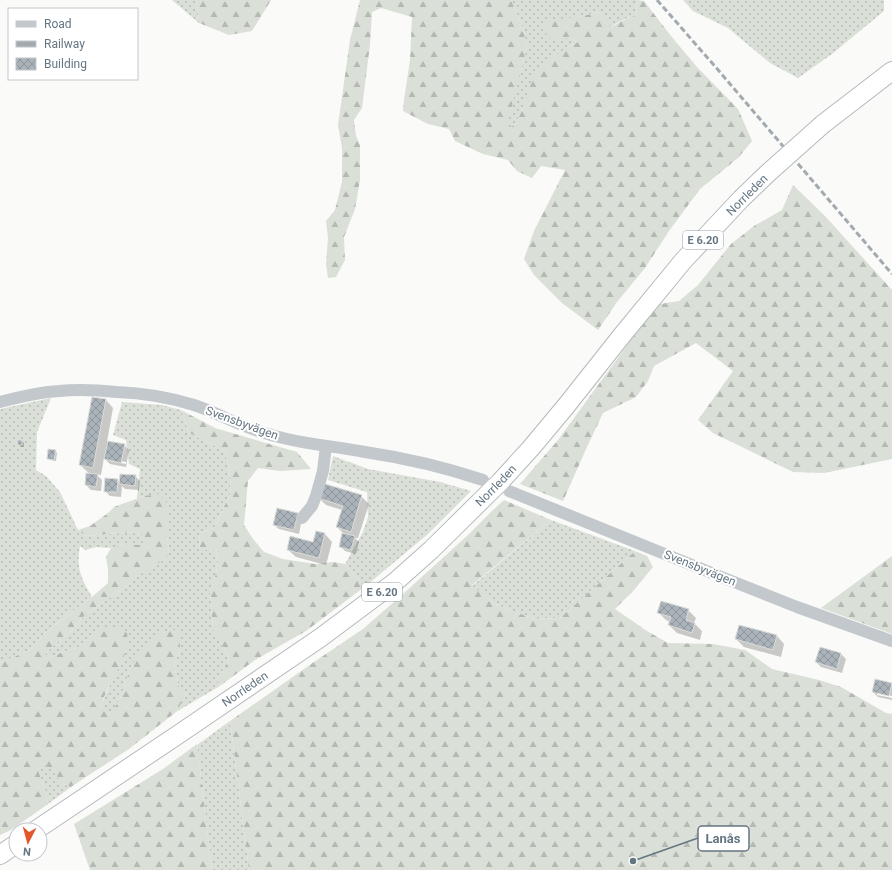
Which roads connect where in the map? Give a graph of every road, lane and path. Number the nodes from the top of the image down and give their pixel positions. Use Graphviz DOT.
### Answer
graph roads {
  1 [pos="892,71"];
  2 [pos="0,402"];
  3 [pos="326,446"];
  4 [pos="483,480"];
  5 [pos="509,491"];
  6 [pos="302,518"];
  7 [pos="892,641"];
  8 [pos="48,822"];
  1 -- 8 [label="highway, Norrleden / E 6.20, bridge"];
  2 -- 3 [label="street, Svensbyvägen"];
  3 -- 4 [label="street, Svensbyvägen"];
  3 -- 6 [label="street"];
  5 -- 7 [label="street, Svensbyvägen"];
}
